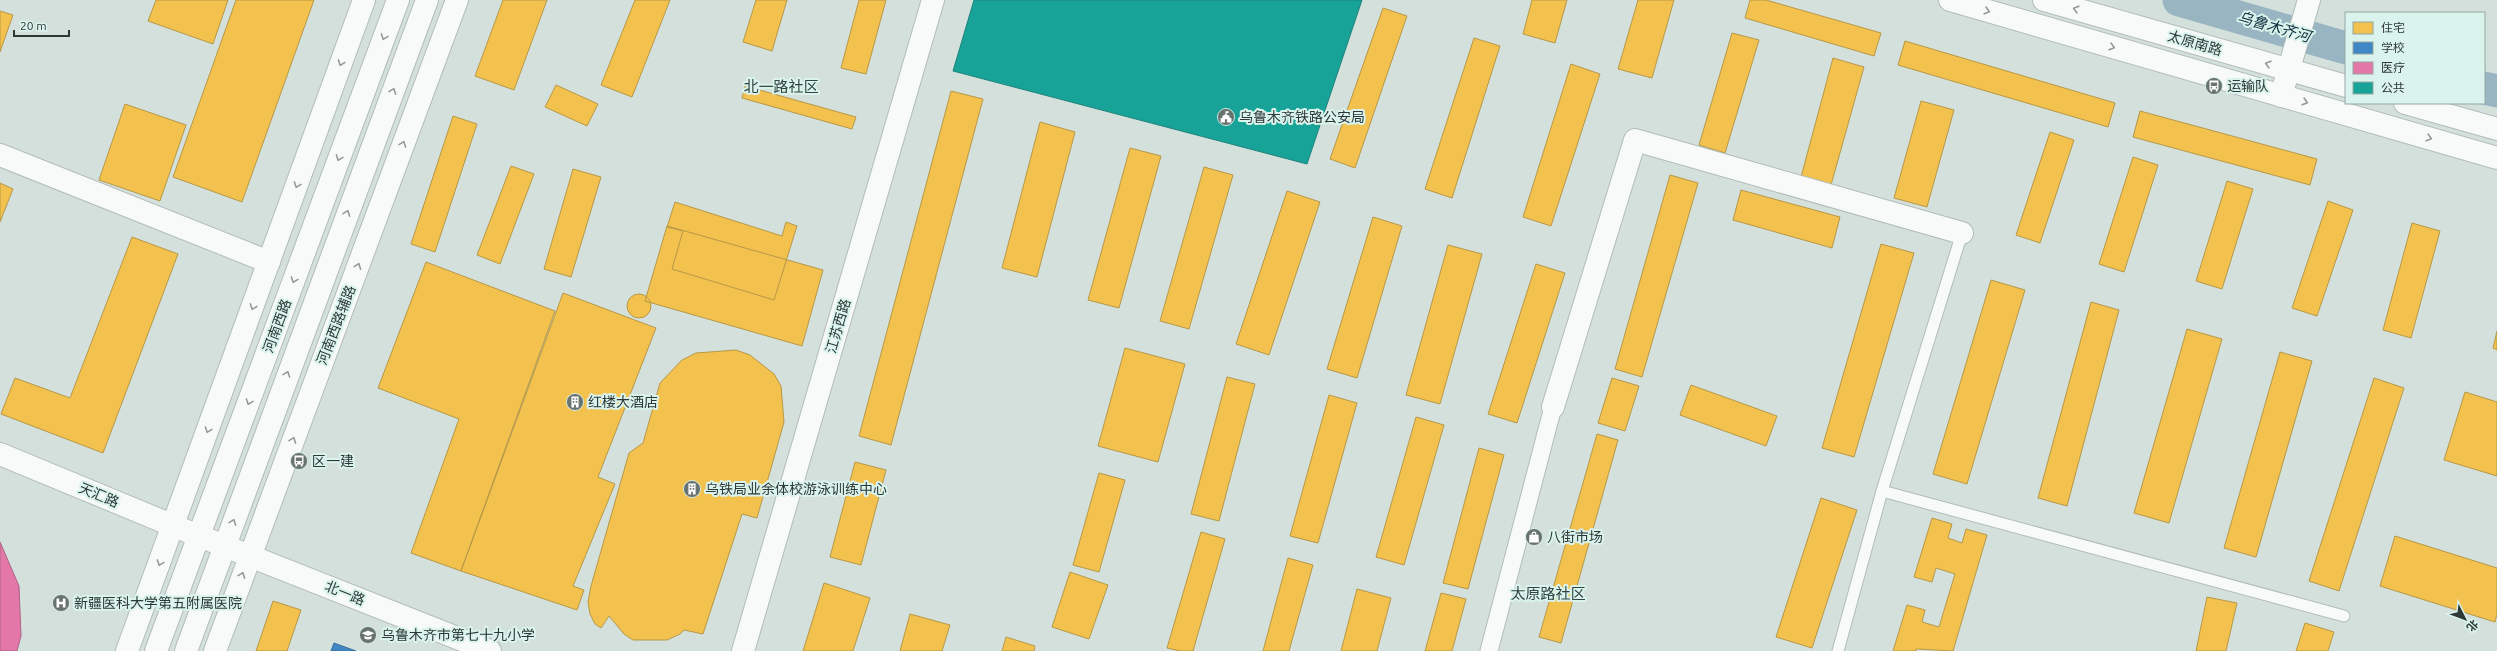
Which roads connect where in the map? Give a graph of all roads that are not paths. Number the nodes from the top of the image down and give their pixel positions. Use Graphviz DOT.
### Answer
graph roads {
  1 [pos="364,0"];
  2 [pos="398,0"];
  3 [pos="427,0"];
  4 [pos="457,0"];
  5 [pos="933,0"];
  6 [pos="1950,0"];
  7 [pos="2044,0"];
  8 [pos="2307,6"];
  9 [pos="2291,61"];
  10 [pos="2345,86"];
  11 [pos="2281,96"];
  12 [pos="2409,104"];
  13 [pos="2497,129"];
  14 [pos="0,155"];
  15 [pos="2497,158"];
  16 [pos="1962,233"];
  17 [pos="269,262"];
  18 [pos="1553,407"];
  19 [pos="0,454"];
  20 [pos="1882,490"];
  21 [pos="174,526"];
  22 [pos="199,536"];
  23 [pos="225,546"];
  24 [pos="250,555"];
  25 [pos="2344,616"];
  26 [pos="127,651"];
  27 [pos="156,651"];
  28 [pos="186,651"];
  29 [pos="215,651"];
  30 [pos="490,651"];
  31 [pos="743,651"];
  32 [pos="1489,651"];
  33 [pos="1838,651"];
  1 -- 17 [label="street, one-way"];
  2 -- 22 [label="street, 河南西路, one-way"];
  23 -- 3 [label="street, 河南西路, one-way"];
  24 -- 4 [label="street, 河南西路辅路, one-way"];
  5 -- 31 [label="street, 江苏西路"];
  6 -- 11 [label="street, one-way"];
  9 -- 7 [label="street, 太原南路, one-way"];
  8 -- 9 [label="street"];
  9 -- 10 [label="street, 太原南路"];
  9 -- 11 [label="street"];
  11 -- 15 [label="street, one-way"];
  12 -- 13 [label="street"];
  14 -- 17 [label="street"];
  16 -- 18 [label="street"];
  16 -- 20 [label="lane"];
  17 -- 21 [label="street, one-way"];
  18 -- 32 [label="street"];
  19 -- 21 [label="street, 天汇路"];
  20 -- 25 [label="lane"];
  20 -- 33 [label="lane"];
  21 -- 22 [label="street, 天汇路"];
  21 -- 26 [label="street, one-way"];
  22 -- 23 [label="street, 北一路"];
  22 -- 27 [label="street, 河南西路"];
  23 -- 24 [label="street, 北一路"];
  23 -- 28 [label="street, 河南西路"];
  29 -- 24 [label="street, 河南西路辅路, one-way"];
  24 -- 30 [label="street, 北一路"];
}
